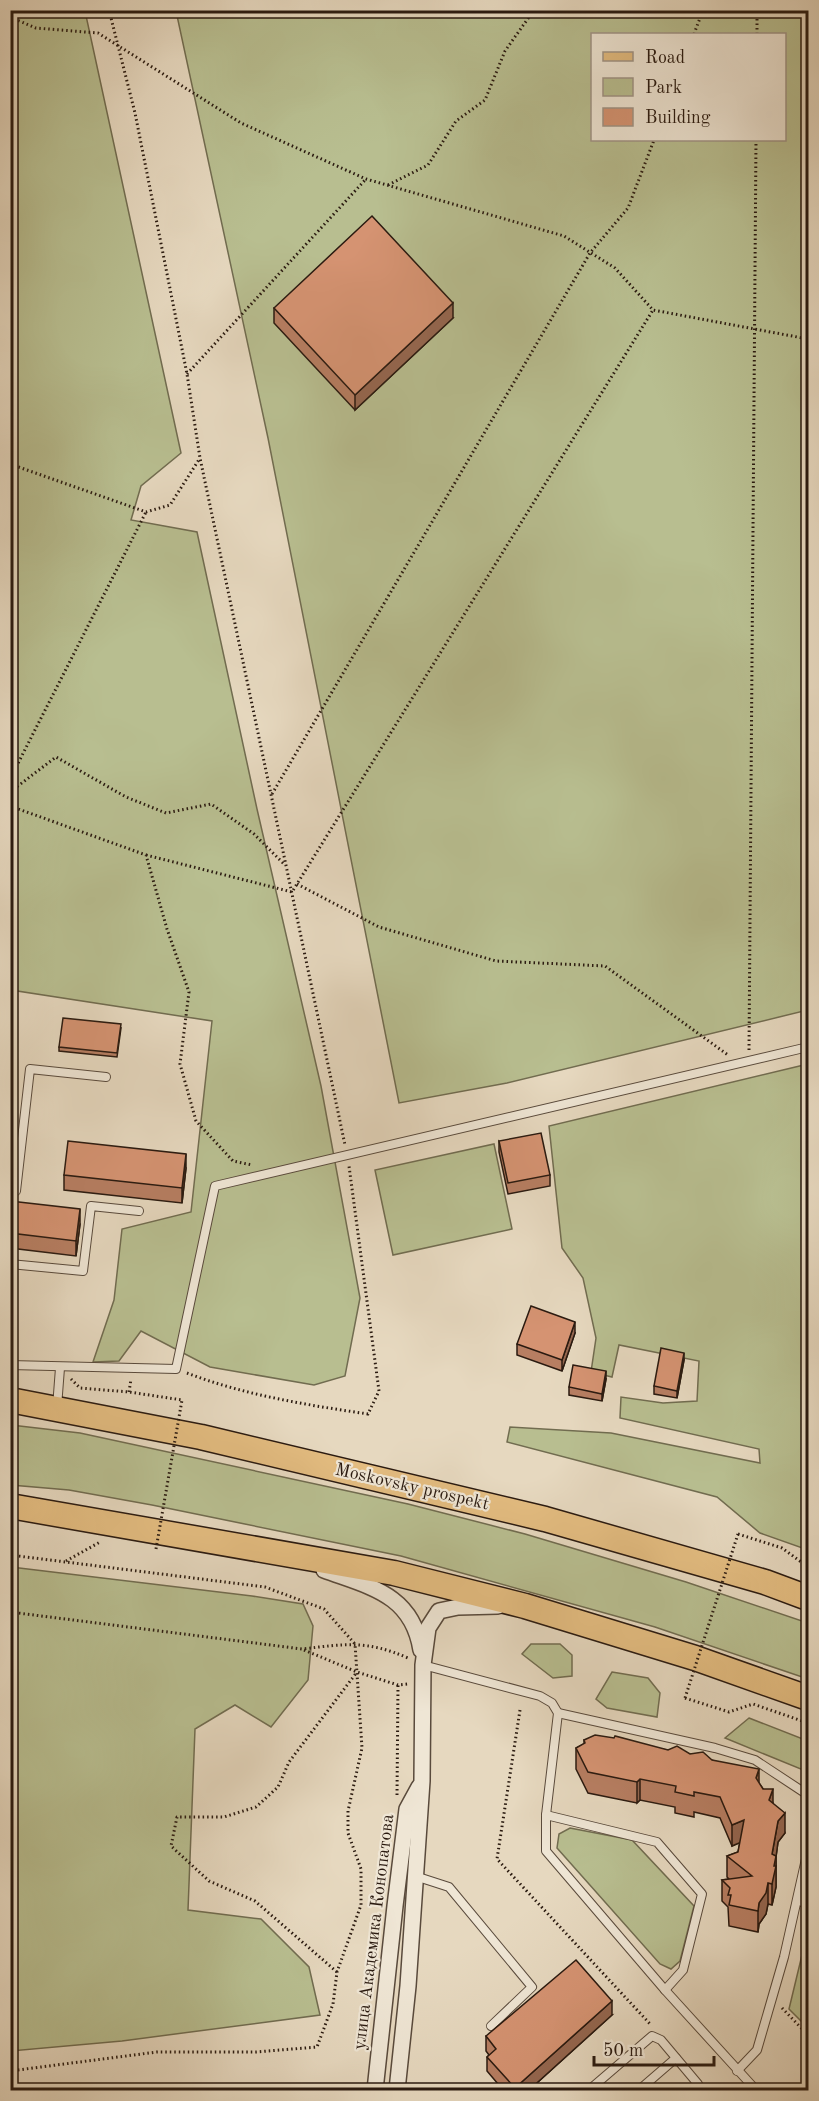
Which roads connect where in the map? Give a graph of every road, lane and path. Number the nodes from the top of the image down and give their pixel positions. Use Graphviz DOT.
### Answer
graph roads {
  1 [pos="109,10"];
  2 [pos="534,10"];
  3 [pos="703,10"];
  4 [pos="757,10"];
  5 [pos="10,16"];
  6 [pos="694,33"];
  7 [pos="757,33"];
  8 [pos="117,44"];
  9 [pos="654,141"];
  10 [pos="756,141"];
  11 [pos="366,179"];
  12 [pos="388,185"];
  13 [pos="590,253"];
  14 [pos="653,310"];
  15 [pos="754,329"];
  16 [pos="808,339"];
  17 [pos="187,374"];
  18 [pos="200,458"];
  19 [pos="10,464"];
  20 [pos="146,512"];
  21 [pos="10,779"];
  22 [pos="10,792"];
  23 [pos="271,795"];
  24 [pos="10,806"];
  25 [pos="146,855"];
  26 [pos="286,866"];
  27 [pos="297,884"];
  28 [pos="292,892"];
  29 [pos="808,1047"];
  30 [pos="749,1060"];
  31 [pos="738,1063"];
  32 [pos="106,1077"];
  33 [pos="347,1154"];
  34 [pos="279,1170"];
  35 [pos="10,1190"];
  36 [pos="139,1211"];
  37 [pos="10,1264"];
  38 [pos="10,1365"];
  39 [pos="60,1368"];
  40 [pos="176,1369"];
  41 [pos="10,1400"];
  42 [pos="57,1409"];
  43 [pos="10,1506"];
  44 [pos="104,1539"];
  45 [pos="156,1549"];
  46 [pos="278,1552"];
  47 [pos="10,1555"];
  48 [pos="66,1561"];
  49 [pos="808,1567"];
  50 [pos="808,1598"];
  51 [pos="525,1606"];
  52 [pos="10,1612"];
  53 [pos="355,1644"];
  54 [pos="302,1649"];
  55 [pos="423,1665"];
  56 [pos="357,1672"];
  57 [pos="423,1681"];
  58 [pos="808,1698"];
  59 [pos="520,1710"];
  60 [pos="558,1713"];
  61 [pos="808,1723"];
  62 [pos="422,1781"];
  63 [pos="808,1795"];
  64 [pos="546,1815"];
  65 [pos="808,1850"];
  66 [pos="415,1876"];
  67 [pos="798,1900"];
  68 [pos="808,1905"];
  69 [pos="337,1972"];
  70 [pos="665,1990"];
  71 [pos="772,1998"];
  72 [pos="491,2026"];
  73 [pos="656,2030"];
  74 [pos="808,2035"];
  75 [pos="676,2058"];
  76 [pos="10,2071"];
  77 [pos="737,2071"];
  78 [pos="10,2082"];
  79 [pos="16,2091"];
  80 [pos="375,2091"];
  81 [pos="397,2091"];
  82 [pos="590,2091"];
  83 [pos="639,2091"];
  84 [pos="697,2091"];
  85 [pos="756,2091"];
  1 -- 8 [label="path"];
  2 -- 12 [label="path"];
  3 -- 6 [label="path"];
  4 -- 7 [label="path"];
  5 -- 8 [label="path"];
  8 -- 11 [label="path"];
  8 -- 17 [label="path"];
  9 -- 13 [label="path"];
  10 -- 15 [label="path"];
  11 -- 12 [label="path"];
  11 -- 17 [label="path"];
  12 -- 13 [label="path"];
  13 -- 14 [label="path"];
  13 -- 23 [label="path"];
  14 -- 15 [label="path"];
  14 -- 27 [label="path"];
  15 -- 16 [label="path"];
  15 -- 30 [label="path"];
  17 -- 18 [label="path"];
  18 -- 20 [label="path"];
  18 -- 23 [label="path"];
  19 -- 20 [label="path"];
  20 -- 21 [label="path"];
  22 -- 26 [label="path"];
  23 -- 26 [label="path"];
  24 -- 25 [label="path"];
  25 -- 28 [label="path"];
  25 -- 34 [label="path"];
  26 -- 28 [label="path"];
  27 -- 28 [label="path"];
  27 -- 31 [label="path"];
  28 -- 33 [label="path"];
  29 -- 30 [label="lane"];
  30 -- 31 [label="lane"];
  31 -- 33 [label="lane"];
  32 -- 35 [label="lane"];
  33 -- 34 [label="lane"];
  33 -- 40 [label="path"];
  34 -- 40 [label="lane"];
  36 -- 37 [label="lane"];
  38 -- 39 [label="lane"];
  39 -- 40 [label="lane"];
  39 -- 42 [label="lane"];
  39 -- 45 [label="path, bridge"];
  41 -- 42 [label="main road, Moskovsky prospekt"];
  42 -- 50 [label="main road, Moskovsky prospekt"];
  43 -- 46 [label="main road"];
  44 -- 48 [label="path"];
  46 -- 51 [label="main road"];
  46 -- 55 [label="street"];
  47 -- 48 [label="path"];
  48 -- 53 [label="path"];
  49 -- 61 [label="path, bridge"];
  51 -- 55 [label="street"];
  51 -- 58 [label="main road"];
  52 -- 54 [label="path"];
  53 -- 54 [label="path"];
  53 -- 55 [label="path"];
  53 -- 56 [label="path"];
  54 -- 56 [label="path"];
  55 -- 57 [label="street, улица Академика Конопатова"];
  55 -- 60 [label="lane"];
  56 -- 57 [label="path"];
  56 -- 69 [label="path"];
  56 -- 69 [label="path"];
  57 -- 62 [label="street, улица Академика Конопатова"];
  59 -- 73 [label="path"];
  60 -- 63 [label="lane"];
  60 -- 64 [label="lane"];
  62 -- 66 [label="street, улица Академика Конопатова"];
  62 -- 80 [label="street, улица Академика Конопатова"];
  64 -- 70 [label="lane"];
  64 -- 70 [label="lane"];
  65 -- 67 [label="lane"];
  66 -- 72 [label="lane"];
  66 -- 81 [label="street, улица Академика Конопатова"];
  67 -- 68 [label="lane"];
  67 -- 71 [label="lane"];
  69 -- 76 [label="path"];
  70 -- 77 [label="lane"];
  71 -- 74 [label="path"];
  71 -- 77 [label="lane"];
  75 -- 82 [label="lane"];
  75 -- 83 [label="lane"];
  75 -- 84 [label="lane"];
  77 -- 85 [label="lane"];
  78 -- 79 [label="path"];
}
